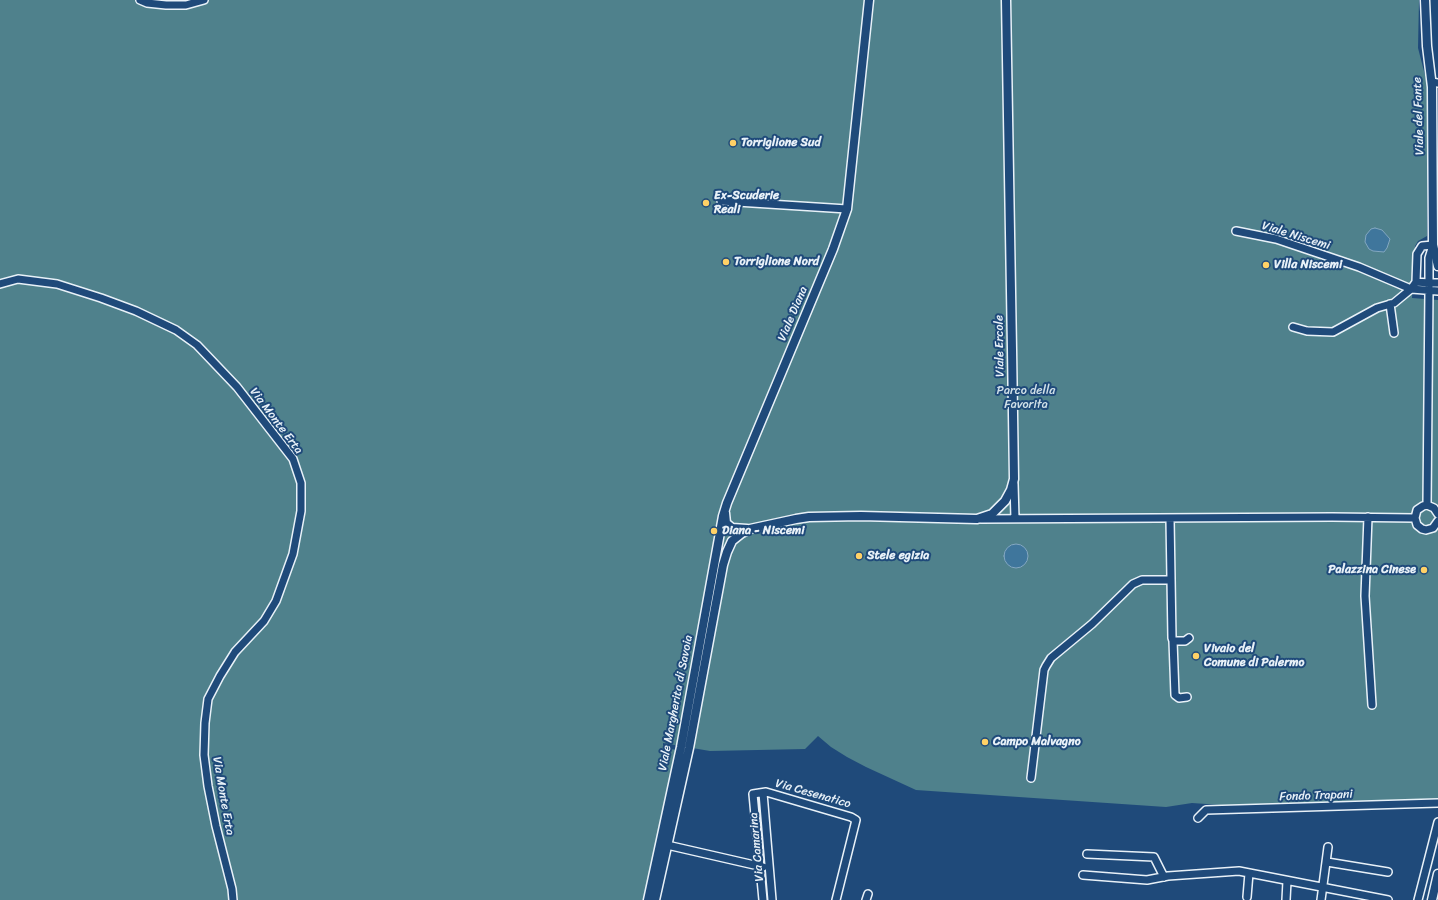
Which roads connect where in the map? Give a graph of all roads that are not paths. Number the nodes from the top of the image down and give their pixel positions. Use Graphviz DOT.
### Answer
graph roads {
  1 [pos="140,0"];
  2 [pos="204,0"];
  3 [pos="869,0"];
  4 [pos="1006,0"];
  5 [pos="1425,0"];
  6 [pos="1435,82"];
  7 [pos="721,201"];
  8 [pos="847,209"];
  9 [pos="1236,231"];
  10 [pos="1433,245"];
  11 [pos="1438,266"];
  12 [pos="1416,282"];
  13 [pos="1438,283"];
  14 [pos="0,284"];
  15 [pos="1429,286"];
  16 [pos="1411,289"];
  17 [pos="1438,290"];
  18 [pos="1390,304"];
  19 [pos="1293,327"];
  20 [pos="1394,333"];
  21 [pos="1014,479"];
  22 [pos="1427,505"];
  23 [pos="725,511"];
  24 [pos="1438,514"];
  25 [pos="1368,517"];
  26 [pos="1415,518"];
  27 [pos="977,519"];
  28 [pos="1015,519"];
  29 [pos="1170,519"];
  30 [pos="1438,521"];
  31 [pos="750,529"];
  32 [pos="732,541"];
  33 [pos="1171,580"];
  34 [pos="1190,638"];
  35 [pos="1173,641"];
  36 [pos="1187,697"];
  37 [pos="1372,706"];
  38 [pos="1030,778"];
  39 [pos="763,793"];
  40 [pos="753,794"];
  41 [pos="1438,803"];
  42 [pos="1198,818"];
  43 [pos="1437,826"];
  44 [pos="667,845"];
  45 [pos="1328,848"];
  46 [pos="1434,849"];
  47 [pos="1087,854"];
  48 [pos="1326,862"];
  49 [pos="769,867"];
  50 [pos="760,868"];
  51 [pos="1388,872"];
  52 [pos="1249,874"];
  53 [pos="1438,874"];
  54 [pos="1083,875"];
  55 [pos="1164,877"];
  56 [pos="1287,882"];
  57 [pos="1323,888"];
  58 [pos="1247,897"];
  59 [pos="233,900"];
  60 [pos="648,900"];
  61 [pos="655,900"];
  62 [pos="763,900"];
  63 [pos="772,900"];
  64 [pos="836,900"];
  65 [pos="1286,900"];
  66 [pos="1321,900"];
  67 [pos="1388,900"];
  68 [pos="1418,900"];
  69 [pos="1432,900"];
  1 -- 2 [label="street"];
  3 -- 8 [label="street, Viale Diana"];
  4 -- 21 [label="street, Viale Ercole"];
  5 -- 6 [label="street, Viale del Fante"];
  6 -- 10 [label="street, Viale del Fante"];
  7 -- 8 [label="street"];
  8 -- 23 [label="street, Viale Diana"];
  9 -- 16 [label="street, Viale Niscemi"];
  10 -- 11 [label="street, Viale del Fante"];
  10 -- 12 [label="street"];
  10 -- 15 [label="street"];
  12 -- 15 [label="street"];
  12 -- 16 [label="street"];
  13 -- 15 [label="street"];
  14 -- 59 [label="street, Via Monte Erta"];
  15 -- 16 [label="street, Viale Niscemi"];
  15 -- 17 [label="street"];
  15 -- 22 [label="street"];
  16 -- 18 [label="street"];
  18 -- 19 [label="street"];
  18 -- 20 [label="street"];
  21 -- 27 [label="street, Viale Ercole"];
  21 -- 28 [label="street"];
  22 -- 24 [label="street"];
  22 -- 26 [label="street"];
  23 -- 31 [label="street"];
  23 -- 60 [label="street, Viale Margherita di Savoia"];
  25 -- 26 [label="street"];
  25 -- 29 [label="street"];
  25 -- 37 [label="street"];
  26 -- 30 [label="street"];
  27 -- 28 [label="street"];
  27 -- 31 [label="street, Viale Ercole"];
  28 -- 29 [label="street"];
  29 -- 33 [label="street"];
  31 -- 32 [label="street, Viale Ercole"];
  32 -- 44 [label="street, Viale Margherita di Savoia"];
  33 -- 35 [label="street"];
  33 -- 38 [label="street"];
  34 -- 35 [label="street"];
  35 -- 36 [label="street"];
  39 -- 40 [label="street, Via Cesenatico"];
  39 -- 49 [label="street, Via Camarina"];
  39 -- 64 [label="street, Via Cesenatico"];
  40 -- 50 [label="street, Via Camarina"];
  41 -- 42 [label="street, Fondo Trapani"];
  43 -- 46 [label="street"];
  44 -- 50 [label="street"];
  44 -- 61 [label="street, Viale Margherita di Savoia"];
  45 -- 48 [label="street"];
  46 -- 68 [label="street"];
  47 -- 55 [label="street"];
  48 -- 51 [label="street"];
  48 -- 57 [label="street"];
  49 -- 50 [label="street"];
  49 -- 63 [label="street, Via Camarina"];
  50 -- 62 [label="street, Via Camarina"];
  52 -- 55 [label="street"];
  52 -- 56 [label="street"];
  52 -- 58 [label="street"];
  53 -- 69 [label="street"];
  54 -- 55 [label="street"];
  56 -- 57 [label="street"];
  56 -- 65 [label="street"];
  57 -- 66 [label="street"];
  57 -- 67 [label="street"];
}
